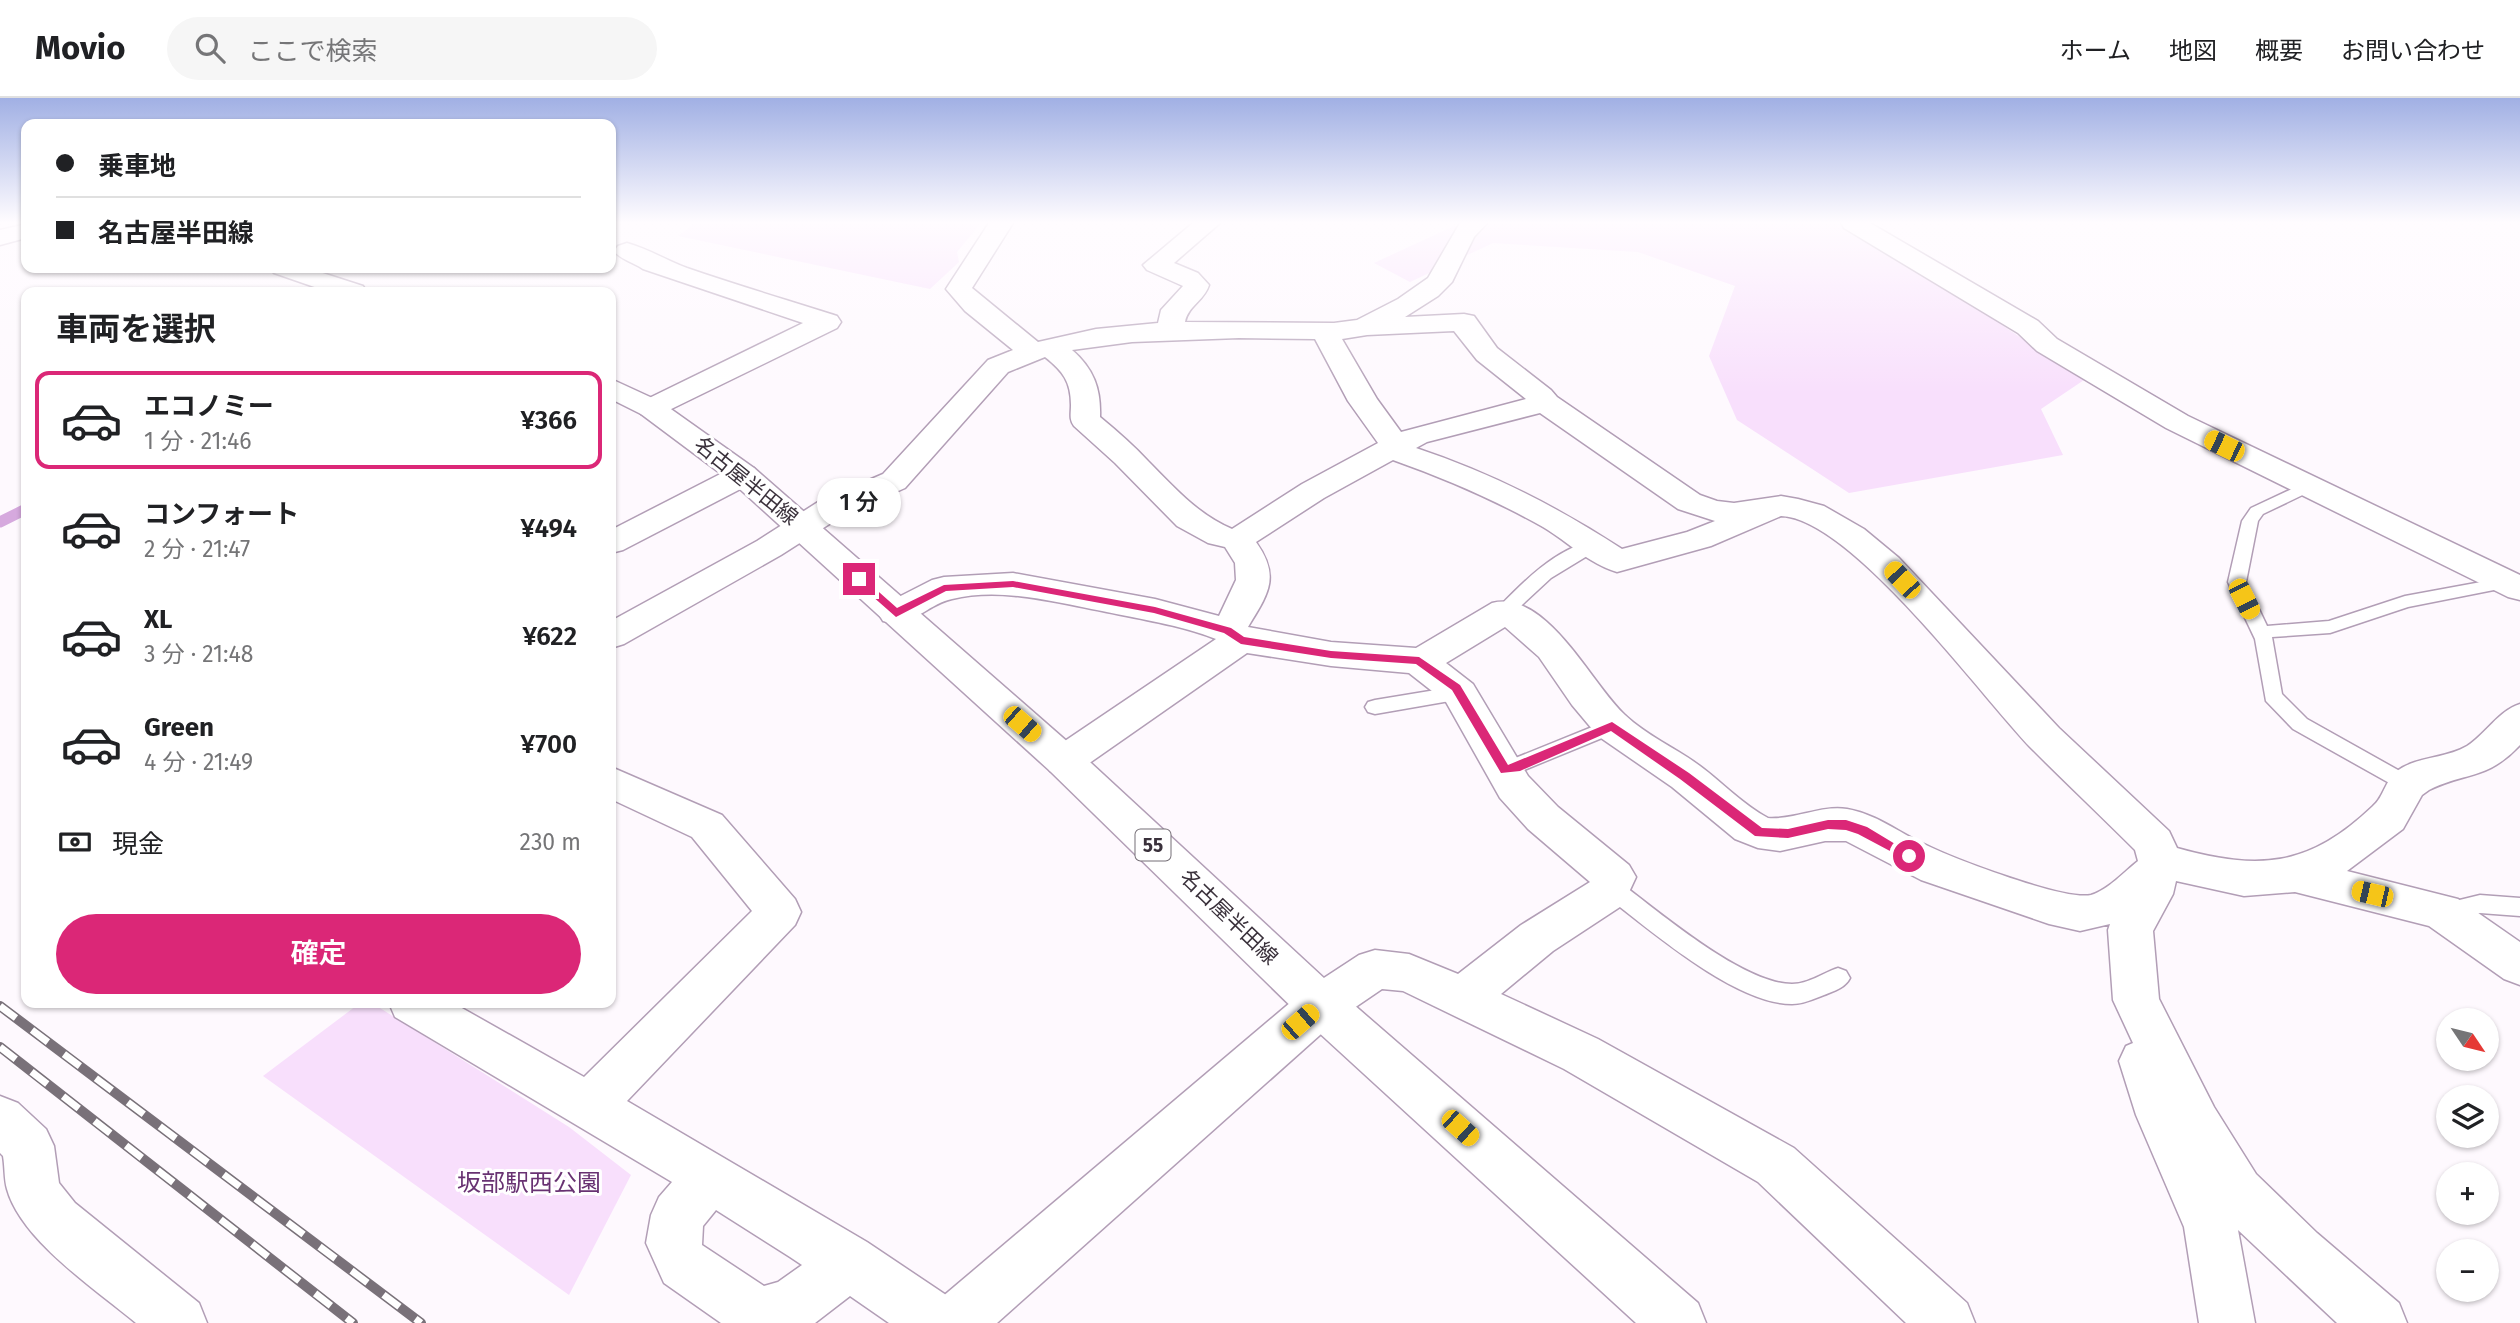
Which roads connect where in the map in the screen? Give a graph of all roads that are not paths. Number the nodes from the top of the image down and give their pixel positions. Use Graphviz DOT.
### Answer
graph roads {
  1 [pos="319,280"];
  2 [pos="697,280"];
  3 [pos="963,280"];
  4 [pos="1191,280"];
  5 [pos="1438,280"];
  6 [pos="1950,280"];
  7 [pos="339,287"];
  8 [pos="1365,328"];
  9 [pos="1170,331"];
  10 [pos="1324,331"];
  11 [pos="1043,350"];
  12 [pos="616,390"];
  13 [pos="1545,403"];
  14 [pos="651,408"];
  15 [pos="1396,446"];
  16 [pos="743,475"];
  17 [pos="2309,485"];
  18 [pos="1765,510"];
  19 [pos="802,527"];
  20 [pos="616,540"];
  21 [pos="1237,540"];
  22 [pos="1591,545"];
  23 [pos="2511,584"];
  24 [pos="1505,611"];
  25 [pos="896,613"];
  26 [pos="2260,632"];
  27 [pos="616,633"];
  28 [pos="1234,635"];
  29 [pos="1419,661"];
  30 [pos="1460,693"];
  31 [pos="1375,708"];
  32 [pos="2520,718"];
  33 [pos="1612,726"];
  34 [pos="1065,761"];
  35 [pos="1505,770"];
  36 [pos="616,784"];
  37 [pos="2407,784"];
  38 [pos="2158,865"];
  39 [pos="2298,876"];
  40 [pos="1610,887"];
  41 [pos="2520,906"];
  42 [pos="2442,912"];
  43 [pos="2520,966"];
  44 [pos="1838,978"];
  45 [pos="1462,998"];
  46 [pos="2136,1000"];
  47 [pos="1321,1004"];
  48 [pos="420,1008"];
  49 [pos="588,1107"];
  50 [pos="0,1119"];
  51 [pos="710,1177"];
  52 [pos="848,1261"];
  53 [pos="179,1323"];
  54 [pos="938,1323"];
  55 [pos="955,1323"];
  56 [pos="1678,1323"];
  57 [pos="1947,1323"];
  58 [pos="2227,1323"];
  59 [pos="2379,1323"];
  1 -- 7 [label="street"];
  2 -- 14 [label="street"];
  3 -- 11 [label="street"];
  4 -- 9 [label="street"];
  5 -- 8 [label="street"];
  6 -- 17 [label="street"];
  8 -- 10 [label="street"];
  8 -- 13 [label="street"];
  9 -- 10 [label="street"];
  9 -- 11 [label="street"];
  10 -- 15 [label="street"];
  11 -- 19 [label="street"];
  11 -- 21 [label="street"];
  12 -- 14 [label="street, 名古屋半田線 / 55"];
  13 -- 15 [label="street"];
  13 -- 18 [label="street"];
  14 -- 16 [label="street, 名古屋半田線 / 55"];
  15 -- 21 [label="street"];
  15 -- 22 [label="street"];
  16 -- 19 [label="street, 名古屋半田線 / 55"];
  16 -- 20 [label="street"];
  17 -- 23 [label="street"];
  17 -- 26 [label="lane"];
  18 -- 22 [label="street"];
  18 -- 38 [label="street"];
  19 -- 25 [label="street, 名古屋半田線 / 55"];
  19 -- 27 [label="street"];
  21 -- 28 [label="street"];
  22 -- 24 [label="lane"];
  23 -- 26 [label="lane"];
  24 -- 29 [label="street"];
  24 -- 33 [label="street"];
  25 -- 28 [label="street"];
  25 -- 34 [label="street, 名古屋半田線 / 55"];
  26 -- 37 [label="lane"];
  28 -- 29 [label="street"];
  28 -- 34 [label="street"];
  29 -- 30 [label="street"];
  30 -- 31 [label="lane"];
  30 -- 35 [label="street"];
  32 -- 37 [label="street"];
  33 -- 35 [label="lane"];
  33 -- 38 [label="street"];
  34 -- 47 [label="street, 名古屋半田線 / 55"];
  35 -- 40 [label="street"];
  36 -- 49 [label="street"];
  37 -- 39 [label="street"];
  38 -- 39 [label="street"];
  38 -- 46 [label="street"];
  39 -- 42 [label="street"];
  40 -- 44 [label="lane"];
  40 -- 45 [label="street"];
  41 -- 42 [label="lane"];
  42 -- 43 [label="street"];
  45 -- 47 [label="street"];
  45 -- 57 [label="street"];
  46 -- 58 [label="street"];
  46 -- 59 [label="street"];
  47 -- 55 [label="street"];
  47 -- 56 [label="street, 名古屋半田線 / 55"];
  48 -- 49 [label="street"];
  49 -- 51 [label="street"];
  50 -- 53 [label="street"];
  51 -- 52 [label="street"];
  51 -- 52 [label="street"];
  52 -- 54 [label="street"];
}
